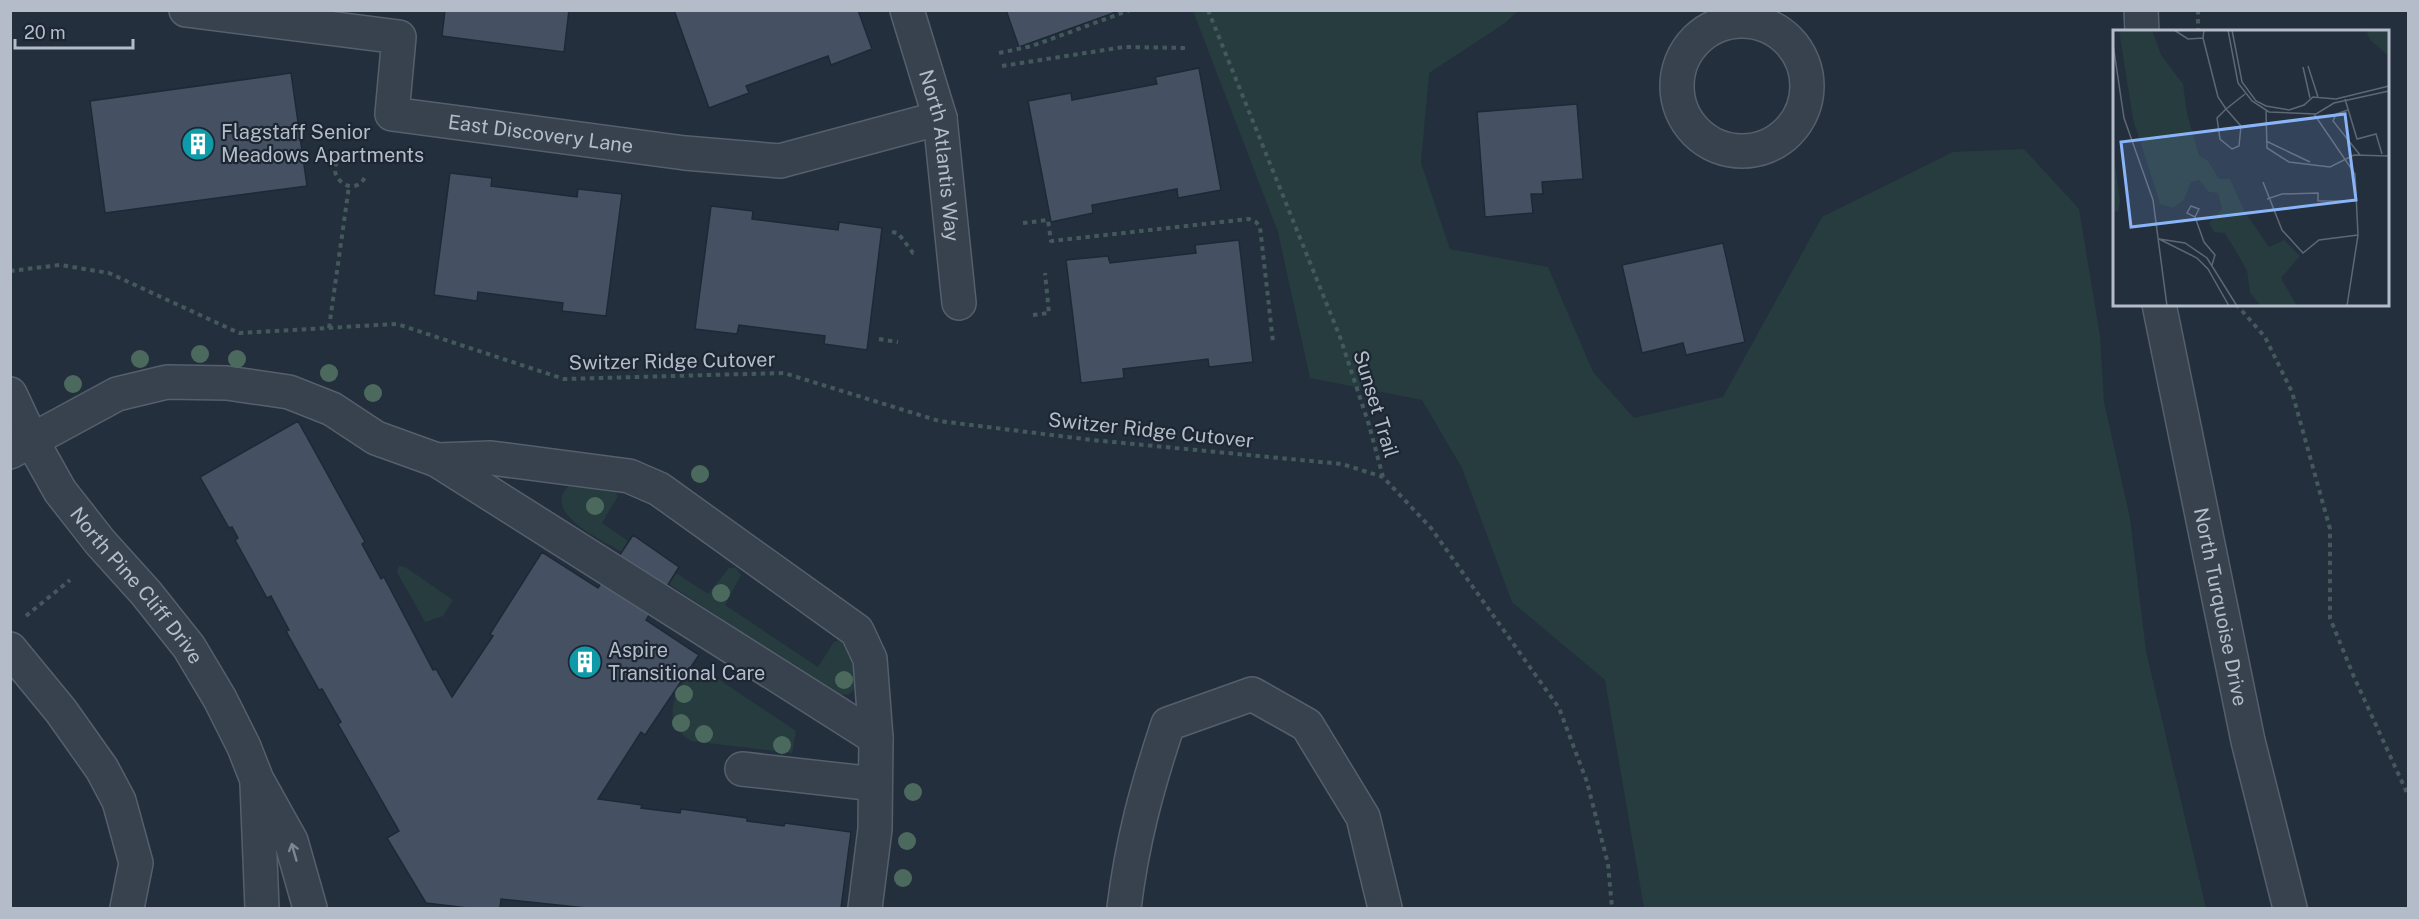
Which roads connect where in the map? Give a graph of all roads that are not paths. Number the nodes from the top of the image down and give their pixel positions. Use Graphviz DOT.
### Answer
graph roads {
  1 [pos="186,10"];
  2 [pos="907,10"];
  3 [pos="2141,10"];
  4 [pos="401,24"];
  5 [pos="2142,30"];
  6 [pos="940,118"];
  7 [pos="959,303"];
  8 [pos="2159,306"];
  9 [pos="10,394"];
  10 [pos="21,447"];
  11 [pos="437,460"];
  12 [pos="14,636"];
  13 [pos="876,738"];
  14 [pos="742,770"];
  15 [pos="256,780"];
  16 [pos="875,784"];
  17 [pos="128,909"];
  18 [pos="262,909"];
  19 [pos="310,909"];
  20 [pos="865,909"];
  21 [pos="1124,909"];
  22 [pos="1385,909"];
  23 [pos="2290,909"];
  1 -- 4 [label="street, East Discovery Lane"];
  2 -- 6 [label="street, North Atlantis Way"];
  3 -- 5 [label="street"];
  4 -- 6 [label="street, East Discovery Lane"];
  6 -- 7 [label="street, North Atlantis Way"];
  8 -- 23 [label="street, North Turquoise Drive"];
  9 -- 10 [label="street, North Pine Cliff Drive"];
  10 -- 11 [label="street"];
  10 -- 15 [label="street, North Pine Cliff Drive"];
  11 -- 13 [label="street"];
  11 -- 13 [label="street"];
  12 -- 17 [label="street"];
  13 -- 16 [label="street"];
  14 -- 16 [label="street"];
  15 -- 18 [label="street, North Pine Cliff Drive"];
  19 -- 15 [label="street, North Pine Cliff Drive, one-way"];
  16 -- 20 [label="street"];
  21 -- 22 [label="street"];
}
